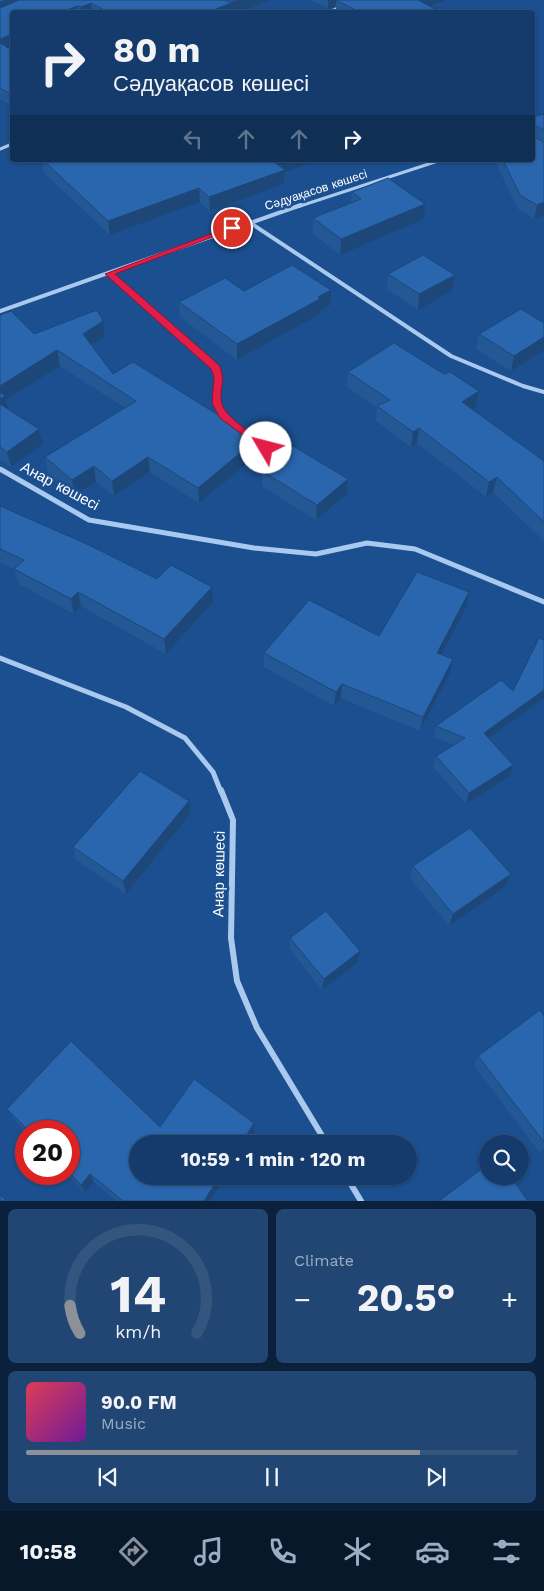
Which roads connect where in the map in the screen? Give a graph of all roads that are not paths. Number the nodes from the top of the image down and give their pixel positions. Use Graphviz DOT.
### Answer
graph roads {
  1 [pos="347,4"];
  2 [pos="334,10"];
  3 [pos="435,162"];
  4 [pos="249,222"];
  5 [pos="109,274"];
  6 [pos="0,311"];
  7 [pos="544,392"];
  8 [pos="266,448"];
  9 [pos="0,469"];
  10 [pos="544,602"];
  11 [pos="0,658"];
  12 [pos="322,1135"];
  13 [pos="351,1185"];
  14 [pos="361,1201"];
  1 -- 2 [label="street"];
  3 -- 4 [label="street, Сәдуақасов көшесі"];
  4 -- 5 [label="street, Сәдуақасов көшесі"];
  4 -- 7 [label="street"];
  5 -- 6 [label="street, Сәдуақасов көшесі"];
  5 -- 8 [label="lane"];
  9 -- 10 [label="street, Анар көшесі"];
  11 -- 12 [label="street, Анар көшесі"];
  13 -- 14 [label="street"];
}
